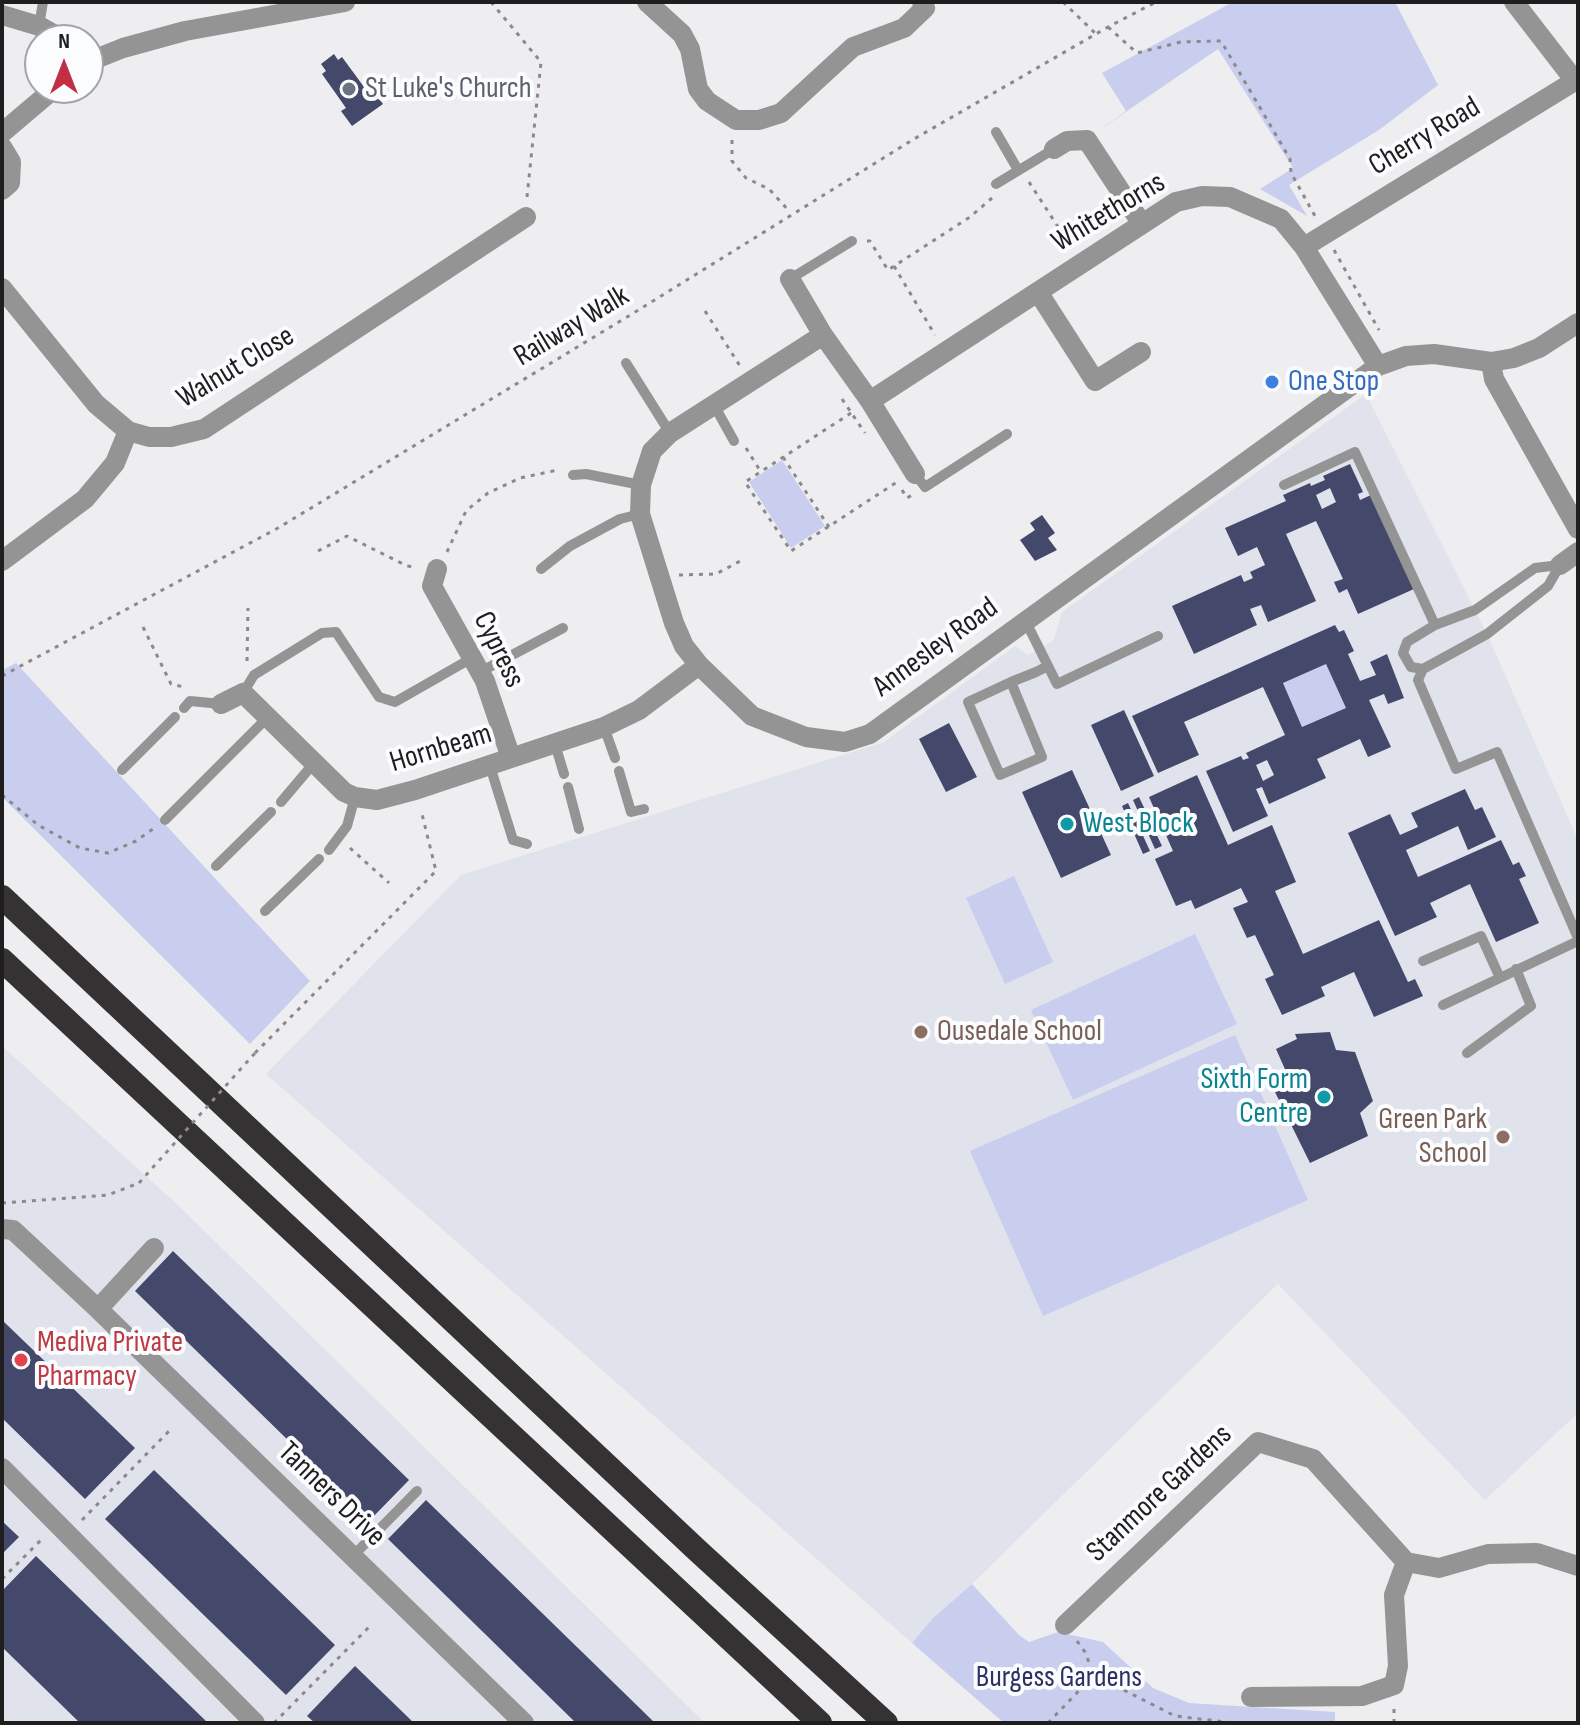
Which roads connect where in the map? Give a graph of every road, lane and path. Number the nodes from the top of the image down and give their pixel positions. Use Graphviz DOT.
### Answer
graph roads {
  1 [pos="43,2"];
  2 [pos="345,2"];
  3 [pos="491,2"];
  4 [pos="647,2"];
  5 [pos="922,2"];
  6 [pos="1063,2"];
  7 [pos="1156,2"];
  8 [pos="1514,2"];
  9 [pos="2,15"];
  10 [pos="32,24"];
  11 [pos="39,24"];
  12 [pos="1108,27"];
  13 [pos="1096,34"];
  14 [pos="104,56"];
  15 [pos="1577,80"];
  16 [pos="36,104"];
  17 [pos="736,120"];
  18 [pos="996,132"];
  19 [pos="2,133"];
  20 [pos="2,147"];
  21 [pos="1054,149"];
  22 [pos="1020,169"];
  23 [pos="1291,173"];
  24 [pos="996,189"];
  25 [pos="2,190"];
  26 [pos="791,213"];
  27 [pos="526,217"];
  28 [pos="1142,224"];
  29 [pos="852,241"];
  30 [pos="1304,247"];
  31 [pos="1081,263"];
  32 [pos="894,266"];
  33 [pos="790,279"];
  34 [pos="2,288"];
  35 [pos="1038,292"];
  36 [pos="705,311"];
  37 [pos="1578,323"];
  38 [pos="823,335"];
  39 [pos="945,352"];
  40 [pos="1141,352"];
  41 [pos="1491,362"];
  42 [pos="626,363"];
  43 [pos="1378,366"];
  44 [pos="750,382"];
  45 [pos="870,401"];
  46 [pos="714,405"];
  47 [pos="851,413"];
  48 [pos="128,431"];
  49 [pos="670,433"];
  50 [pos="1007,434"];
  51 [pos="734,441"];
  52 [pos="783,457"];
  53 [pos="761,472"];
  54 [pos="573,475"];
  55 [pos="906,478"];
  56 [pos="641,485"];
  57 [pos="1284,485"];
  58 [pos="640,514"];
  59 [pos="829,527"];
  60 [pos="1578,529"];
  61 [pos="318,551"];
  62 [pos="1578,552"];
  63 [pos="742,560"];
  64 [pos="2,561"];
  65 [pos="1560,565"];
  66 [pos="437,569"];
  67 [pos="541,569"];
  68 [pos="659,575"];
  69 [pos="248,608"];
  70 [pos="1025,620"];
  71 [pos="1435,625"];
  72 [pos="143,627"];
  73 [pos="563,628"];
  74 [pos="1158,636"];
  75 [pos="476,665"];
  76 [pos="699,665"];
  77 [pos="1048,666"];
  78 [pos="1423,669"];
  79 [pos="2,676"];
  80 [pos="1011,682"];
  81 [pos="248,684"];
  82 [pos="215,703"];
  83 [pos="184,708"];
  84 [pos="175,717"];
  85 [pos="267,718"];
  86 [pos="604,727"];
  87 [pos="555,744"];
  88 [pos="511,758"];
  89 [pos="615,758"];
  90 [pos="314,763"];
  91 [pos="490,766"];
  92 [pos="122,770"];
  93 [pos="619,771"];
  94 [pos="564,774"];
  95 [pos="568,787"];
  96 [pos="415,790"];
  97 [pos="2,795"];
  98 [pos="355,797"];
  99 [pos="281,802"];
  100 [pos="644,809"];
  101 [pos="271,812"];
  102 [pos="165,820"];
  103 [pos="579,829"];
  104 [pos="338,837"];
  105 [pos="527,844"];
  106 [pos="329,850"];
  107 [pos="319,859"];
  108 [pos="216,866"];
  109 [pos="389,883"];
  110 [pos="2,897"];
  111 [pos="265,911"];
  112 [pos="1578,940"];
  113 [pos="2,960"];
  114 [pos="1423,961"];
  115 [pos="1516,969"];
  116 [pos="1500,978"];
  117 [pos="1443,1005"];
  118 [pos="1467,1053"];
  119 [pos="2,1203"];
  120 [pos="2,1229"];
  121 [pos="154,1248"];
  122 [pos="98,1309"];
  123 [pos="170,1430"];
  124 [pos="2,1468"];
  125 [pos="417,1491"];
  126 [pos="63,1529"];
  127 [pos="352,1557"];
  128 [pos="1406,1562"];
  129 [pos="1578,1566"];
  130 [pos="2,1579"];
  131 [pos="1065,1625"];
  132 [pos="370,1626"];
  133 [pos="1094,1675"];
  134 [pos="1251,1697"];
  135 [pos="255,1723"];
  136 [pos="273,1723"];
  137 [pos="524,1723"];
  138 [pos="820,1723"];
  139 [pos="886,1723"];
  140 [pos="1048,1723"];
  141 [pos="1234,1723"];
  1 -- 11 [label="lane"];
  2 -- 14 [label="street"];
  3 -- 27 [label="path"];
  4 -- 17 [label="street"];
  5 -- 17 [label="street"];
  6 -- 13 [label="path"];
  7 -- 12 [label="path, Railway Walk"];
  8 -- 15 [label="street"];
  9 -- 10 [label="street"];
  12 -- 13 [label="path, Railway Walk"];
  12 -- 23 [label="path"];
  13 -- 26 [label="path, Railway Walk"];
  15 -- 30 [label="street, Cherry Road"];
  16 -- 19 [label="street"];
  17 -- 26 [label="path"];
  18 -- 22 [label="lane"];
  20 -- 25 [label="street"];
  21 -- 22 [label="lane"];
  21 -- 28 [label="street"];
  22 -- 24 [label="lane"];
  22 -- 31 [label="path"];
  24 -- 32 [label="path"];
  26 -- 79 [label="path, Railway Walk"];
  27 -- 48 [label="street, Walnut Close"];
  28 -- 30 [label="street, Whitethorns"];
  28 -- 31 [label="street, Whitethorns"];
  29 -- 32 [label="path"];
  29 -- 33 [label="lane"];
  30 -- 43 [label="street, Whitethorns"];
  31 -- 35 [label="street, Whitethorns"];
  32 -- 39 [label="path"];
  33 -- 38 [label="street"];
  34 -- 48 [label="street"];
  35 -- 39 [label="street, Whitethorns"];
  35 -- 40 [label="street"];
  36 -- 44 [label="path"];
  37 -- 41 [label="street, Annesley Road"];
  38 -- 44 [label="street, Annesley Road"];
  38 -- 45 [label="street"];
  39 -- 45 [label="street, Whitethorns"];
  41 -- 43 [label="street, Annesley Road"];
  41 -- 60 [label="street"];
  42 -- 49 [label="lane"];
  43 -- 70 [label="street, Annesley Road"];
  44 -- 46 [label="street, Annesley Road"];
  45 -- 55 [label="street"];
  46 -- 49 [label="street, Annesley Road"];
  46 -- 51 [label="lane"];
  47 -- 52 [label="path"];
  48 -- 64 [label="street"];
  49 -- 56 [label="street, Annesley Road"];
  50 -- 55 [label="lane"];
  51 -- 53 [label="path"];
  52 -- 53 [label="path"];
  52 -- 59 [label="path"];
  53 -- 59 [label="path"];
  54 -- 56 [label="lane"];
  54 -- 66 [label="path"];
  55 -- 59 [label="path"];
  56 -- 58 [label="street, Annesley Road"];
  57 -- 71 [label="lane"];
  58 -- 67 [label="lane"];
  58 -- 68 [label="street, Annesley Road"];
  61 -- 66 [label="path"];
  62 -- 65 [label="street"];
  63 -- 68 [label="path"];
  65 -- 71 [label="lane"];
  65 -- 78 [label="lane"];
  66 -- 75 [label="street, Cypress"];
  68 -- 76 [label="street, Annesley Road"];
  69 -- 81 [label="path"];
  70 -- 76 [label="street, Annesley Road"];
  70 -- 77 [label="lane"];
  71 -- 78 [label="lane"];
  72 -- 82 [label="path"];
  73 -- 75 [label="lane"];
  74 -- 77 [label="lane"];
  75 -- 81 [label="lane"];
  75 -- 88 [label="street, Cypress"];
  76 -- 86 [label="street, Hornbeam"];
  77 -- 80 [label="lane"];
  78 -- 112 [label="lane"];
  80 -- 80 [label="lane"];
  81 -- 82 [label="street"];
  81 -- 85 [label="street, Hornbeam"];
  82 -- 83 [label="lane"];
  84 -- 92 [label="lane"];
  85 -- 90 [label="street, Hornbeam"];
  85 -- 102 [label="lane"];
  86 -- 87 [label="street, Hornbeam"];
  86 -- 89 [label="lane"];
  87 -- 88 [label="street, Hornbeam"];
  87 -- 94 [label="lane"];
  88 -- 91 [label="street, Hornbeam"];
  90 -- 98 [label="street, Hornbeam"];
  90 -- 99 [label="lane"];
  91 -- 96 [label="street, Hornbeam"];
  91 -- 105 [label="lane"];
  93 -- 100 [label="lane"];
  95 -- 103 [label="lane"];
  96 -- 98 [label="street, Hornbeam"];
  96 -- 119 [label="path, bridge"];
  97 -- 102 [label="path"];
  98 -- 104 [label="lane"];
  101 -- 108 [label="lane"];
  104 -- 106 [label="lane"];
  104 -- 109 [label="path"];
  107 -- 111 [label="lane"];
  110 -- 139 [label="highway"];
  112 -- 115 [label="lane"];
  113 -- 138 [label="highway"];
  114 -- 116 [label="lane"];
  115 -- 116 [label="lane"];
  115 -- 118 [label="lane"];
  116 -- 117 [label="lane"];
  120 -- 122 [label="street, Tanners Drive"];
  121 -- 122 [label="street"];
  122 -- 127 [label="street, Tanners Drive"];
  123 -- 126 [label="path"];
  124 -- 126 [label="street"];
  125 -- 127 [label="lane"];
  126 -- 130 [label="path"];
  126 -- 135 [label="street"];
  127 -- 137 [label="street, Tanners Drive"];
  128 -- 129 [label="street"];
  128 -- 131 [label="street, Stanmore Gardens"];
  128 -- 134 [label="street"];
  131 -- 133 [label="path"];
  132 -- 136 [label="path"];
  133 -- 140 [label="path"];
  133 -- 141 [label="path"];
}
